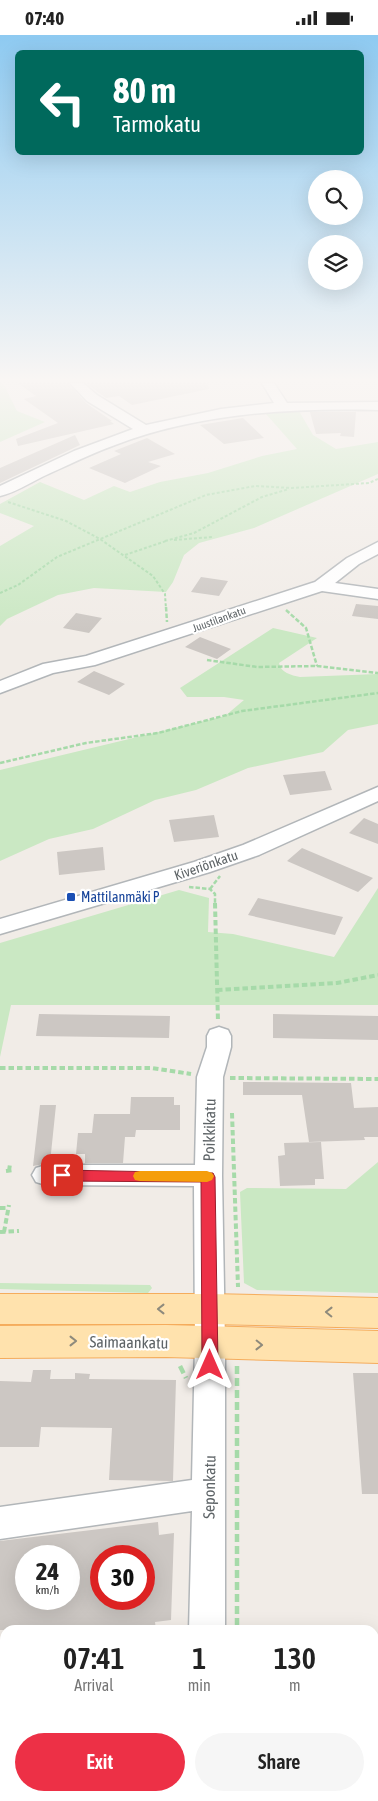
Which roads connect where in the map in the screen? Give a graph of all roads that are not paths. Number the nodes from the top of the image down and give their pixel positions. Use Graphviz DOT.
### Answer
graph roads {
  1 [pos="57,465"];
  2 [pos="0,492"];
  3 [pos="378,547"];
  4 [pos="321,586"];
  5 [pos="378,594"];
  6 [pos="0,687"];
  7 [pos="378,793"];
  8 [pos="0,927"];
  9 [pos="219,1036"];
  10 [pos="46,1175"];
  11 [pos="208,1177"];
  12 [pos="0,1309"];
  13 [pos="378,1313"];
  14 [pos="219,1340"];
  15 [pos="0,1342"];
  16 [pos="378,1347"];
  17 [pos="208,1493"];
  18 [pos="0,1523"];
  19 [pos="207,1625"];
  1 -- 2 [label="street"];
  3 -- 4 [label="street, Juustilankatu"];
  4 -- 5 [label="street"];
  4 -- 6 [label="street, Juustilankatu"];
  7 -- 8 [label="street, Kiveriönkatu"];
  9 -- 11 [label="street, Poikkikatu"];
  10 -- 11 [label="street"];
  11 -- 14 [label="street, Poikkikatu"];
  14 -- 12 [label="main road, Saimaankatu, one-way"];
  13 -- 14 [label="main road, Saimaankatu, one-way"];
  15 -- 14 [label="main road, Saimaankatu, one-way"];
  14 -- 16 [label="main road, Saimaankatu, one-way"];
  14 -- 17 [label="street, Seponkatu"];
  17 -- 18 [label="street"];
  17 -- 19 [label="street, Seponkatu"];
}
